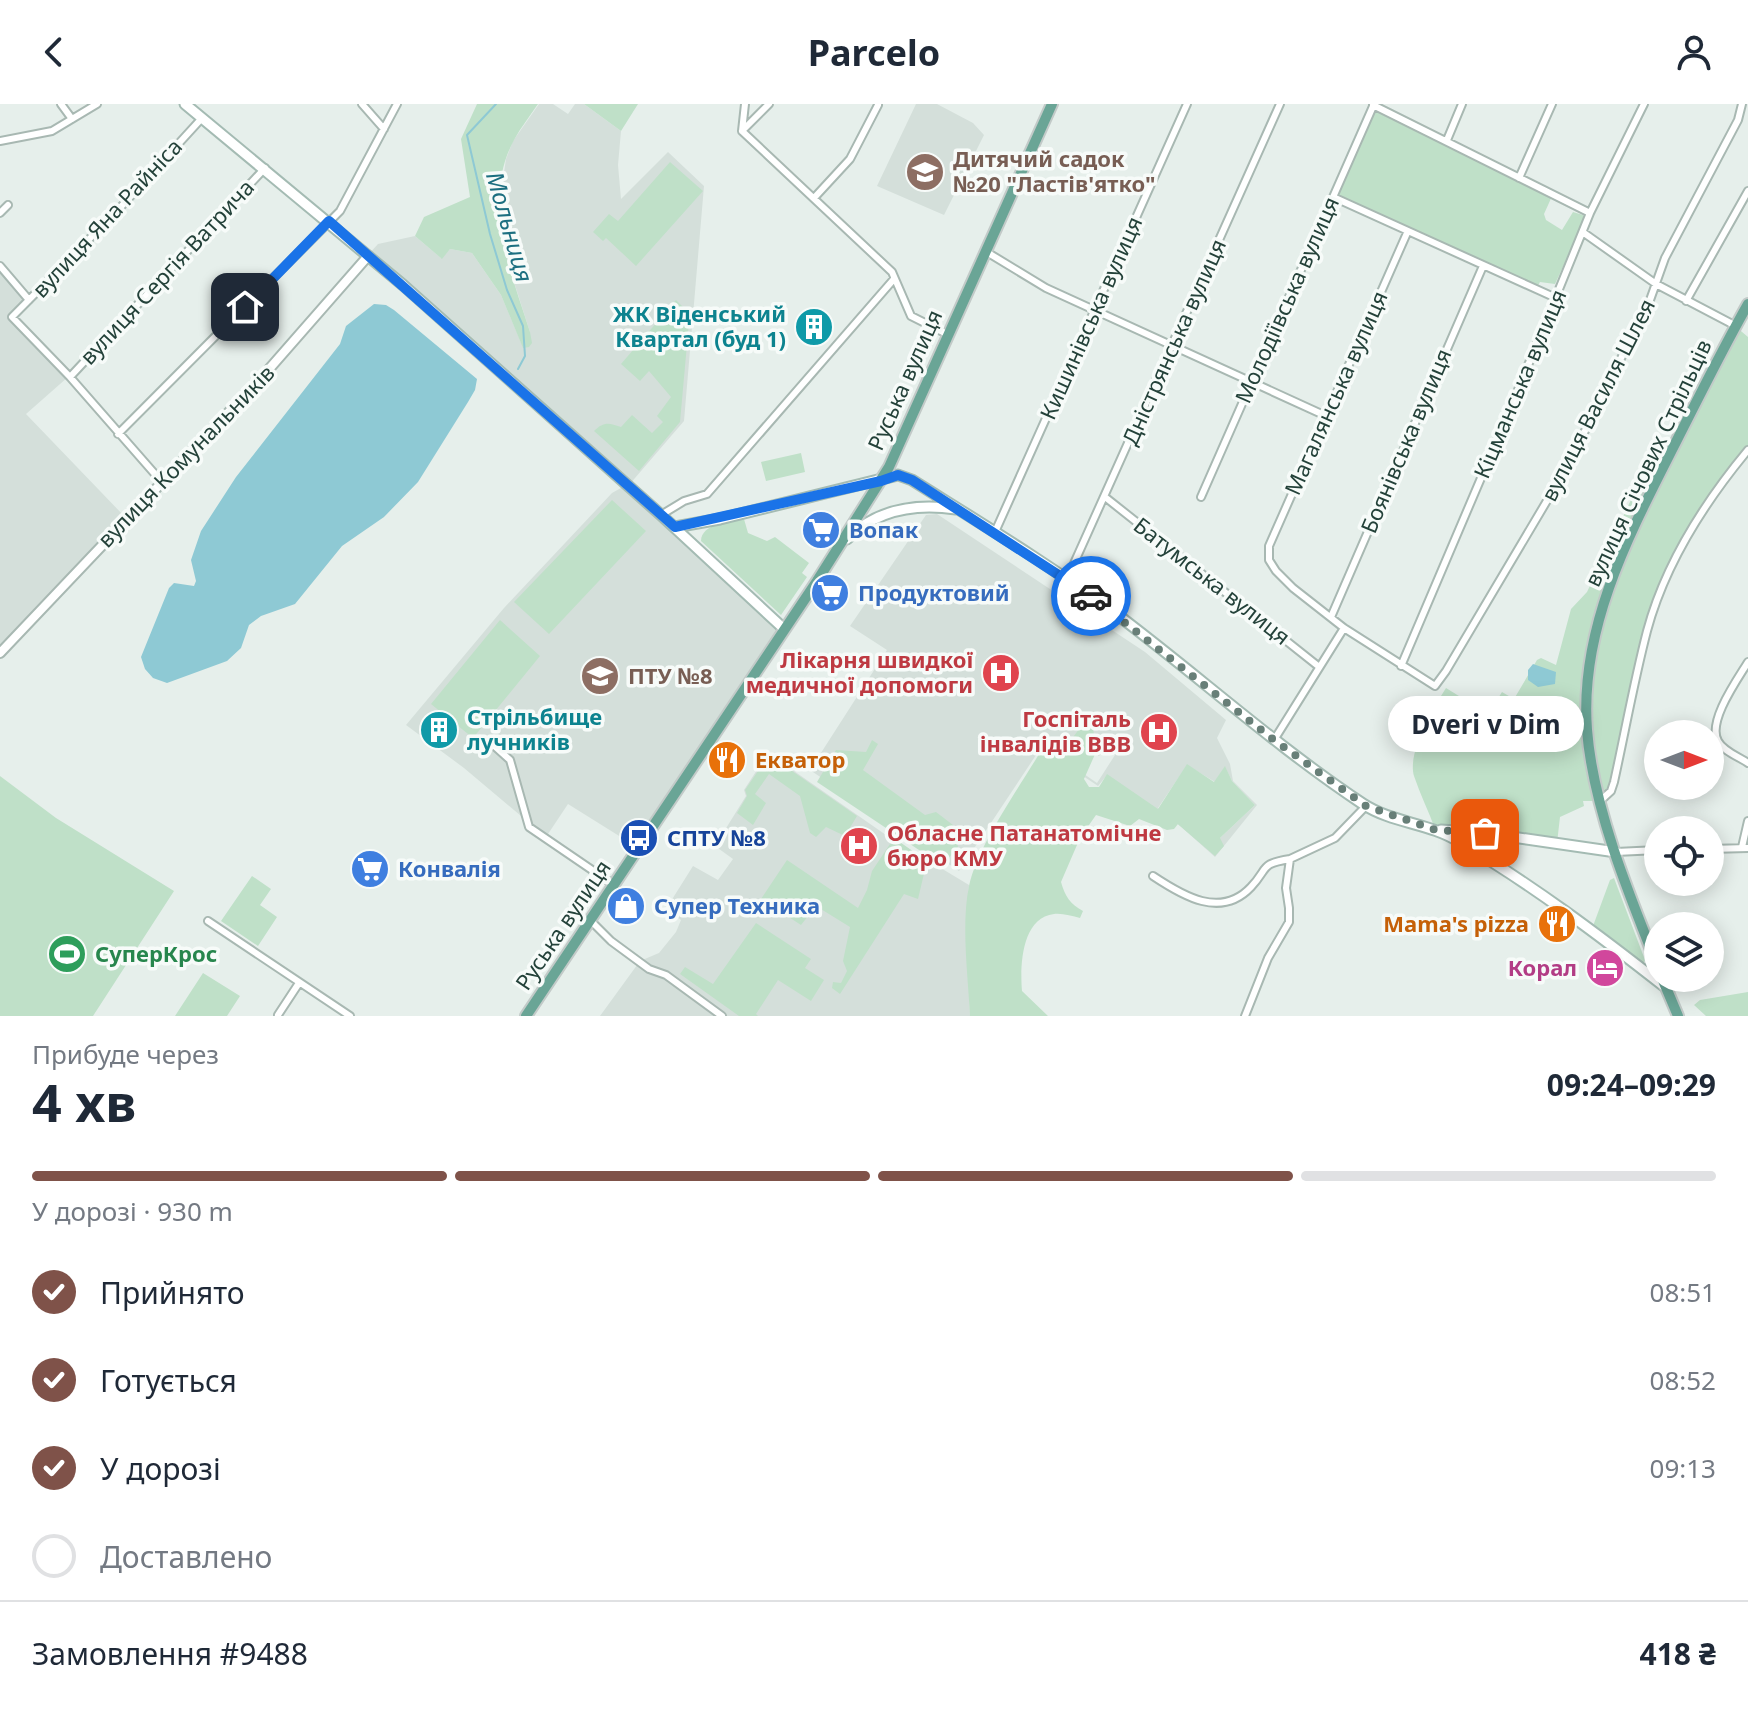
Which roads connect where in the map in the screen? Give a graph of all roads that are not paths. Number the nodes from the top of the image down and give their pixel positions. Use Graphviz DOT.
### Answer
graph roads {
  1 [pos="61,104"];
  2 [pos="97,104"];
  3 [pos="185,104"];
  4 [pos="362,104"];
  5 [pos="397,104"];
  6 [pos="745,104"];
  7 [pos="769,104"];
  8 [pos="880,104"];
  9 [pos="1052,104"];
  10 [pos="1187,104"];
  11 [pos="1280,104"];
  12 [pos="1373,104"];
  13 [pos="1462,104"];
  14 [pos="1552,104"];
  15 [pos="1644,104"];
  16 [pos="1742,104"];
  17 [pos="202,118"];
  18 [pos="72,119"];
  19 [pos="384,129"];
  20 [pos="742,131"];
  21 [pos="1447,140"];
  22 [pos="0,141"];
  23 [pos="265,168"];
  24 [pos="1519,178"];
  25 [pos="1748,191"];
  26 [pos="1333,197"];
  27 [pos="814,198"];
  28 [pos="8,205"];
  29 [pos="0,213"];
  30 [pos="1590,213"];
  31 [pos="329,221"];
  32 [pos="1407,233"];
  33 [pos="1584,233"];
  34 [pos="985,251"];
  35 [pos="368,256"];
  36 [pos="0,266"];
  37 [pos="1483,266"];
  38 [pos="894,279"];
  39 [pos="1656,284"];
  40 [pos="1556,298"];
  41 [pos="29,300"];
  42 [pos="1686,301"];
  43 [pos="1748,304"];
  44 [pos="1095,311"];
  45 [pos="1736,326"];
  46 [pos="947,334"];
  47 [pos="1172,346"];
  48 [pos="70,377"];
  49 [pos="1251,381"];
  50 [pos="1326,416"];
  51 [pos="118,434"];
  52 [pos="1748,450"];
  53 [pos="161,481"];
  54 [pos="881,481"];
  55 [pos="1105,497"];
  56 [pos="1201,497"];
  57 [pos="959,509"];
  58 [pos="661,515"];
  59 [pos="675,527"];
  60 [pos="995,532"];
  61 [pos="839,547"];
  62 [pos="1067,579"];
  63 [pos="1331,617"];
  64 [pos="783,628"];
  65 [pos="1344,628"];
  66 [pos="0,653"];
  67 [pos="1748,662"];
  68 [pos="1318,666"];
  69 [pos="1401,666"];
  70 [pos="1274,740"];
  71 [pos="490,742"];
  72 [pos="1748,763"];
  73 [pos="1600,801"];
  74 [pos="1366,806"];
  75 [pos="1748,821"];
  76 [pos="1436,830"];
  77 [pos="1745,848"];
  78 [pos="1724,849"];
  79 [pos="1644,851"];
  80 [pos="1616,852"];
  81 [pos="1290,859"];
  82 [pos="1153,876"];
  83 [pos="614,885"];
  84 [pos="590,919"];
  85 [pos="208,921"];
  86 [pos="1644,929"];
  87 [pos="1642,969"];
  88 [pos="299,983"];
  89 [pos="1668,992"];
  90 [pos="278,1015"];
  91 [pos="350,1016"];
  92 [pos="526,1016"];
  93 [pos="722,1016"];
  94 [pos="1245,1016"];
  95 [pos="1678,1016"];
  1 -- 18 [label="street"];
  2 -- 18 [label="street"];
  3 -- 17 [label="main road"];
  4 -- 19 [label="street"];
  5 -- 19 [label="street"];
  6 -- 20 [label="street"];
  7 -- 20 [label="street"];
  8 -- 27 [label="street"];
  9 -- 34 [label="main road, Руська вулиця"];
  10 -- 44 [label="street, Кишинівська вулиця"];
  11 -- 47 [label="street, Дністрянська вулиця"];
  12 -- 21 [label="street"];
  12 -- 26 [label="street, Молодіївська вулиця"];
  13 -- 21 [label="street"];
  14 -- 24 [label="street"];
  15 -- 30 [label="street, Кіцманська вулиця"];
  16 -- 39 [label="street, вулиця Василя Шлея"];
  17 -- 23 [label="main road"];
  17 -- 41 [label="street, вулиця Яна Райніса"];
  18 -- 22 [label="street"];
  19 -- 31 [label="street"];
  20 -- 27 [label="street"];
  21 -- 24 [label="street"];
  23 -- 31 [label="main road"];
  23 -- 48 [label="street, вулиця Сергія Ватрича"];
  24 -- 30 [label="street"];
  25 -- 42 [label="street, вулиця Василя Шлея"];
  26 -- 32 [label="street"];
  26 -- 49 [label="street, Молодіївська вулиця"];
  27 -- 38 [label="street"];
  28 -- 29 [label="street"];
  30 -- 33 [label="street, Кіцманська вулиця"];
  31 -- 35 [label="main road"];
  31 -- 51 [label="street"];
  32 -- 37 [label="street"];
  32 -- 50 [label="street, Магалянська вулиця"];
  33 -- 39 [label="street"];
  33 -- 40 [label="street, Кіцманська вулиця"];
  34 -- 44 [label="street"];
  34 -- 46 [label="main road, Руська вулиця"];
  35 -- 53 [label="street, вулиця Комунальників"];
  35 -- 58 [label="main road"];
  36 -- 41 [label="street"];
  37 -- 40 [label="street"];
  37 -- 63 [label="street, Боянівська вулиця"];
  38 -- 46 [label="street"];
  38 -- 58 [label="street"];
  39 -- 42 [label="street"];
  39 -- 69 [label="street, вулиця Василя Шлея"];
  40 -- 69 [label="street, Кіцманська вулиця"];
  41 -- 48 [label="street, вулиця Яна Райніса"];
  42 -- 45 [label="street"];
  43 -- 45 [label="main road, вулиця Січових Стрільців"];
  44 -- 47 [label="street"];
  44 -- 60 [label="street, Кишинівська вулиця"];
  45 -- 73 [label="main road, вулиця Січових Стрільців"];
  46 -- 54 [label="main road, Руська вулиця"];
  47 -- 49 [label="street"];
  47 -- 55 [label="street, Дністрянська вулиця"];
  48 -- 51 [label="street"];
  49 -- 50 [label="street"];
  49 -- 56 [label="street, Молодіївська вулиця"];
  50 -- 63 [label="street, Магалянська вулиця"];
  51 -- 53 [label="street"];
  52 -- 73 [label="street"];
  53 -- 66 [label="street, вулиця Комунальників"];
  54 -- 57 [label="main road"];
  54 -- 59 [label="main road"];
  54 -- 61 [label="main road, Руська вулиця"];
  55 -- 62 [label="street, Дністрянська вулиця"];
  55 -- 68 [label="street, Батумська вулиця"];
  57 -- 60 [label="main road"];
  57 -- 61 [label="main road"];
  58 -- 59 [label="main road"];
  59 -- 64 [label="main road"];
  60 -- 62 [label="main road"];
  61 -- 64 [label="main road, Руська вулиця"];
  62 -- 70 [label="main road"];
  63 -- 65 [label="street"];
  64 -- 83 [label="main road, Руська вулиця"];
  65 -- 68 [label="street"];
  65 -- 69 [label="street"];
  67 -- 72 [label="street"];
  68 -- 70 [label="street"];
  70 -- 74 [label="main road"];
  71 -- 83 [label="street"];
  73 -- 80 [label="main road, вулиця Січових Стрільців"];
  74 -- 76 [label="main road"];
  74 -- 81 [label="street"];
  75 -- 77 [label="street"];
  76 -- 80 [label="main road"];
  76 -- 87 [label="main road"];
  77 -- 78 [label="street"];
  79 -- 80 [label="street"];
  80 -- 86 [label="main road, вулиця Січових Стрільців"];
  81 -- 82 [label="street"];
  81 -- 94 [label="street"];
  83 -- 84 [label="main road, Руська вулиця"];
  84 -- 92 [label="main road, Руська вулиця"];
  84 -- 93 [label="street"];
  85 -- 88 [label="street"];
  88 -- 90 [label="street"];
  88 -- 91 [label="street"];
  89 -- 95 [label="main road"];
}
